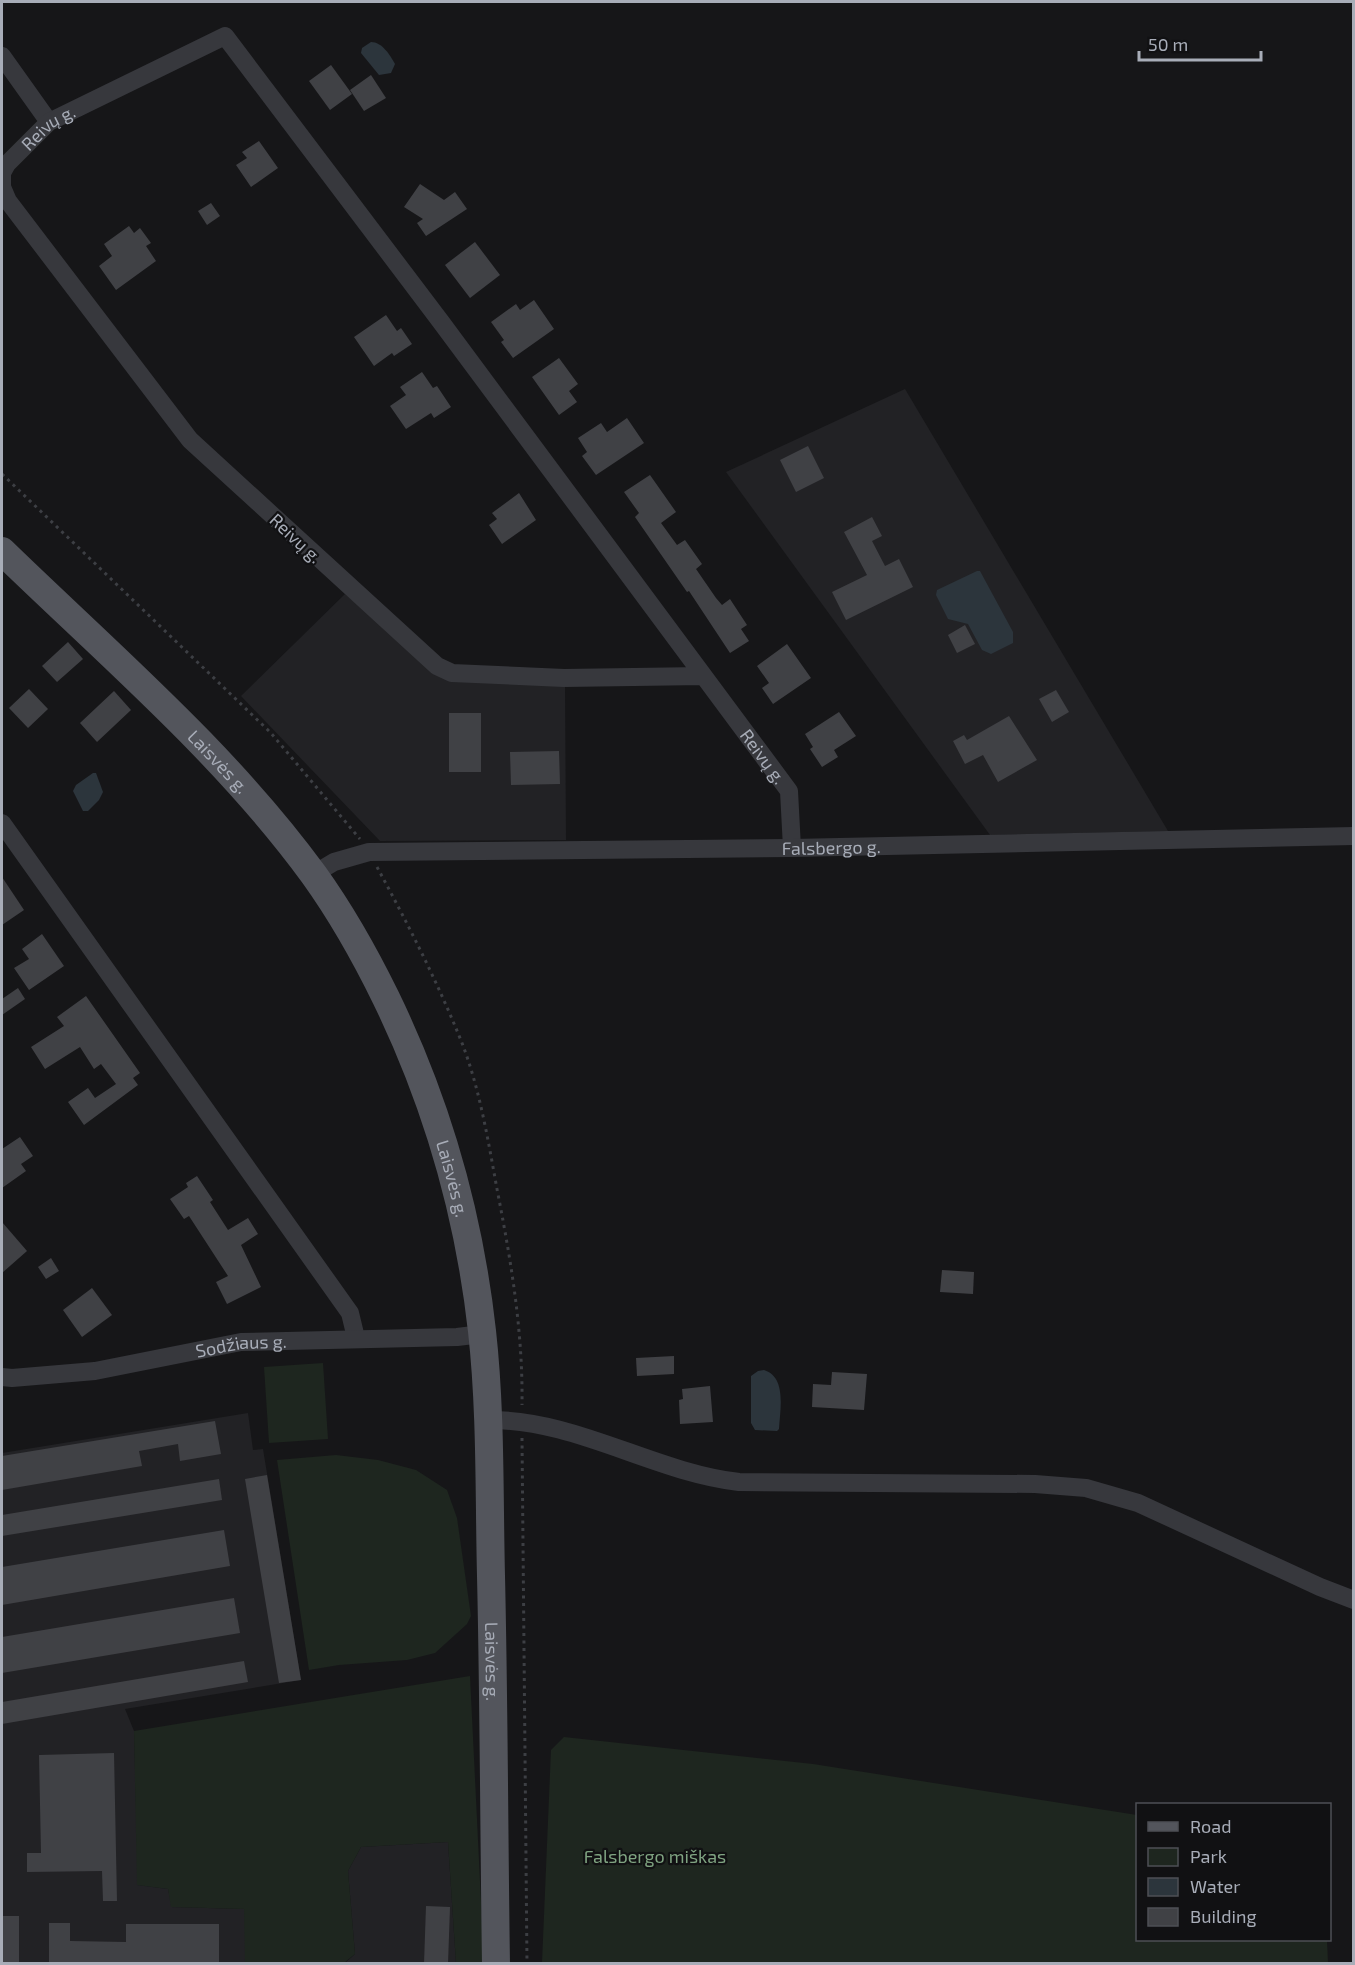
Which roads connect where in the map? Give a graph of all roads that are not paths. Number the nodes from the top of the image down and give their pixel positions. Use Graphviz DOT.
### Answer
graph roads {
  1 [pos="2,56"];
  2 [pos="49,122"];
  3 [pos="2,551"];
  4 [pos="703,676"];
  5 [pos="2,823"];
  6 [pos="1353,836"];
  7 [pos="792,848"];
  8 [pos="314,874"];
  9 [pos="482,1334"];
  10 [pos="356,1338"];
  11 [pos="2,1377"];
  12 [pos="488,1420"];
  13 [pos="1353,1600"];
  14 [pos="496,1964"];
  1 -- 2 [label="street"];
  2 -- 4 [label="street, Reivų g."];
  2 -- 4 [label="street, Reivų g."];
  3 -- 8 [label="main road, Laisvės g."];
  4 -- 7 [label="street, Reivų g."];
  5 -- 10 [label="street"];
  6 -- 7 [label="street, Falsbergo g."];
  7 -- 8 [label="street, Falsbergo g."];
  8 -- 9 [label="main road, Laisvės g."];
  9 -- 10 [label="street, Sodžiaus g."];
  9 -- 12 [label="main road, Laisvės g."];
  10 -- 11 [label="street, Sodžiaus g."];
  12 -- 13 [label="street"];
  12 -- 14 [label="main road, Laisvės g."];
}
